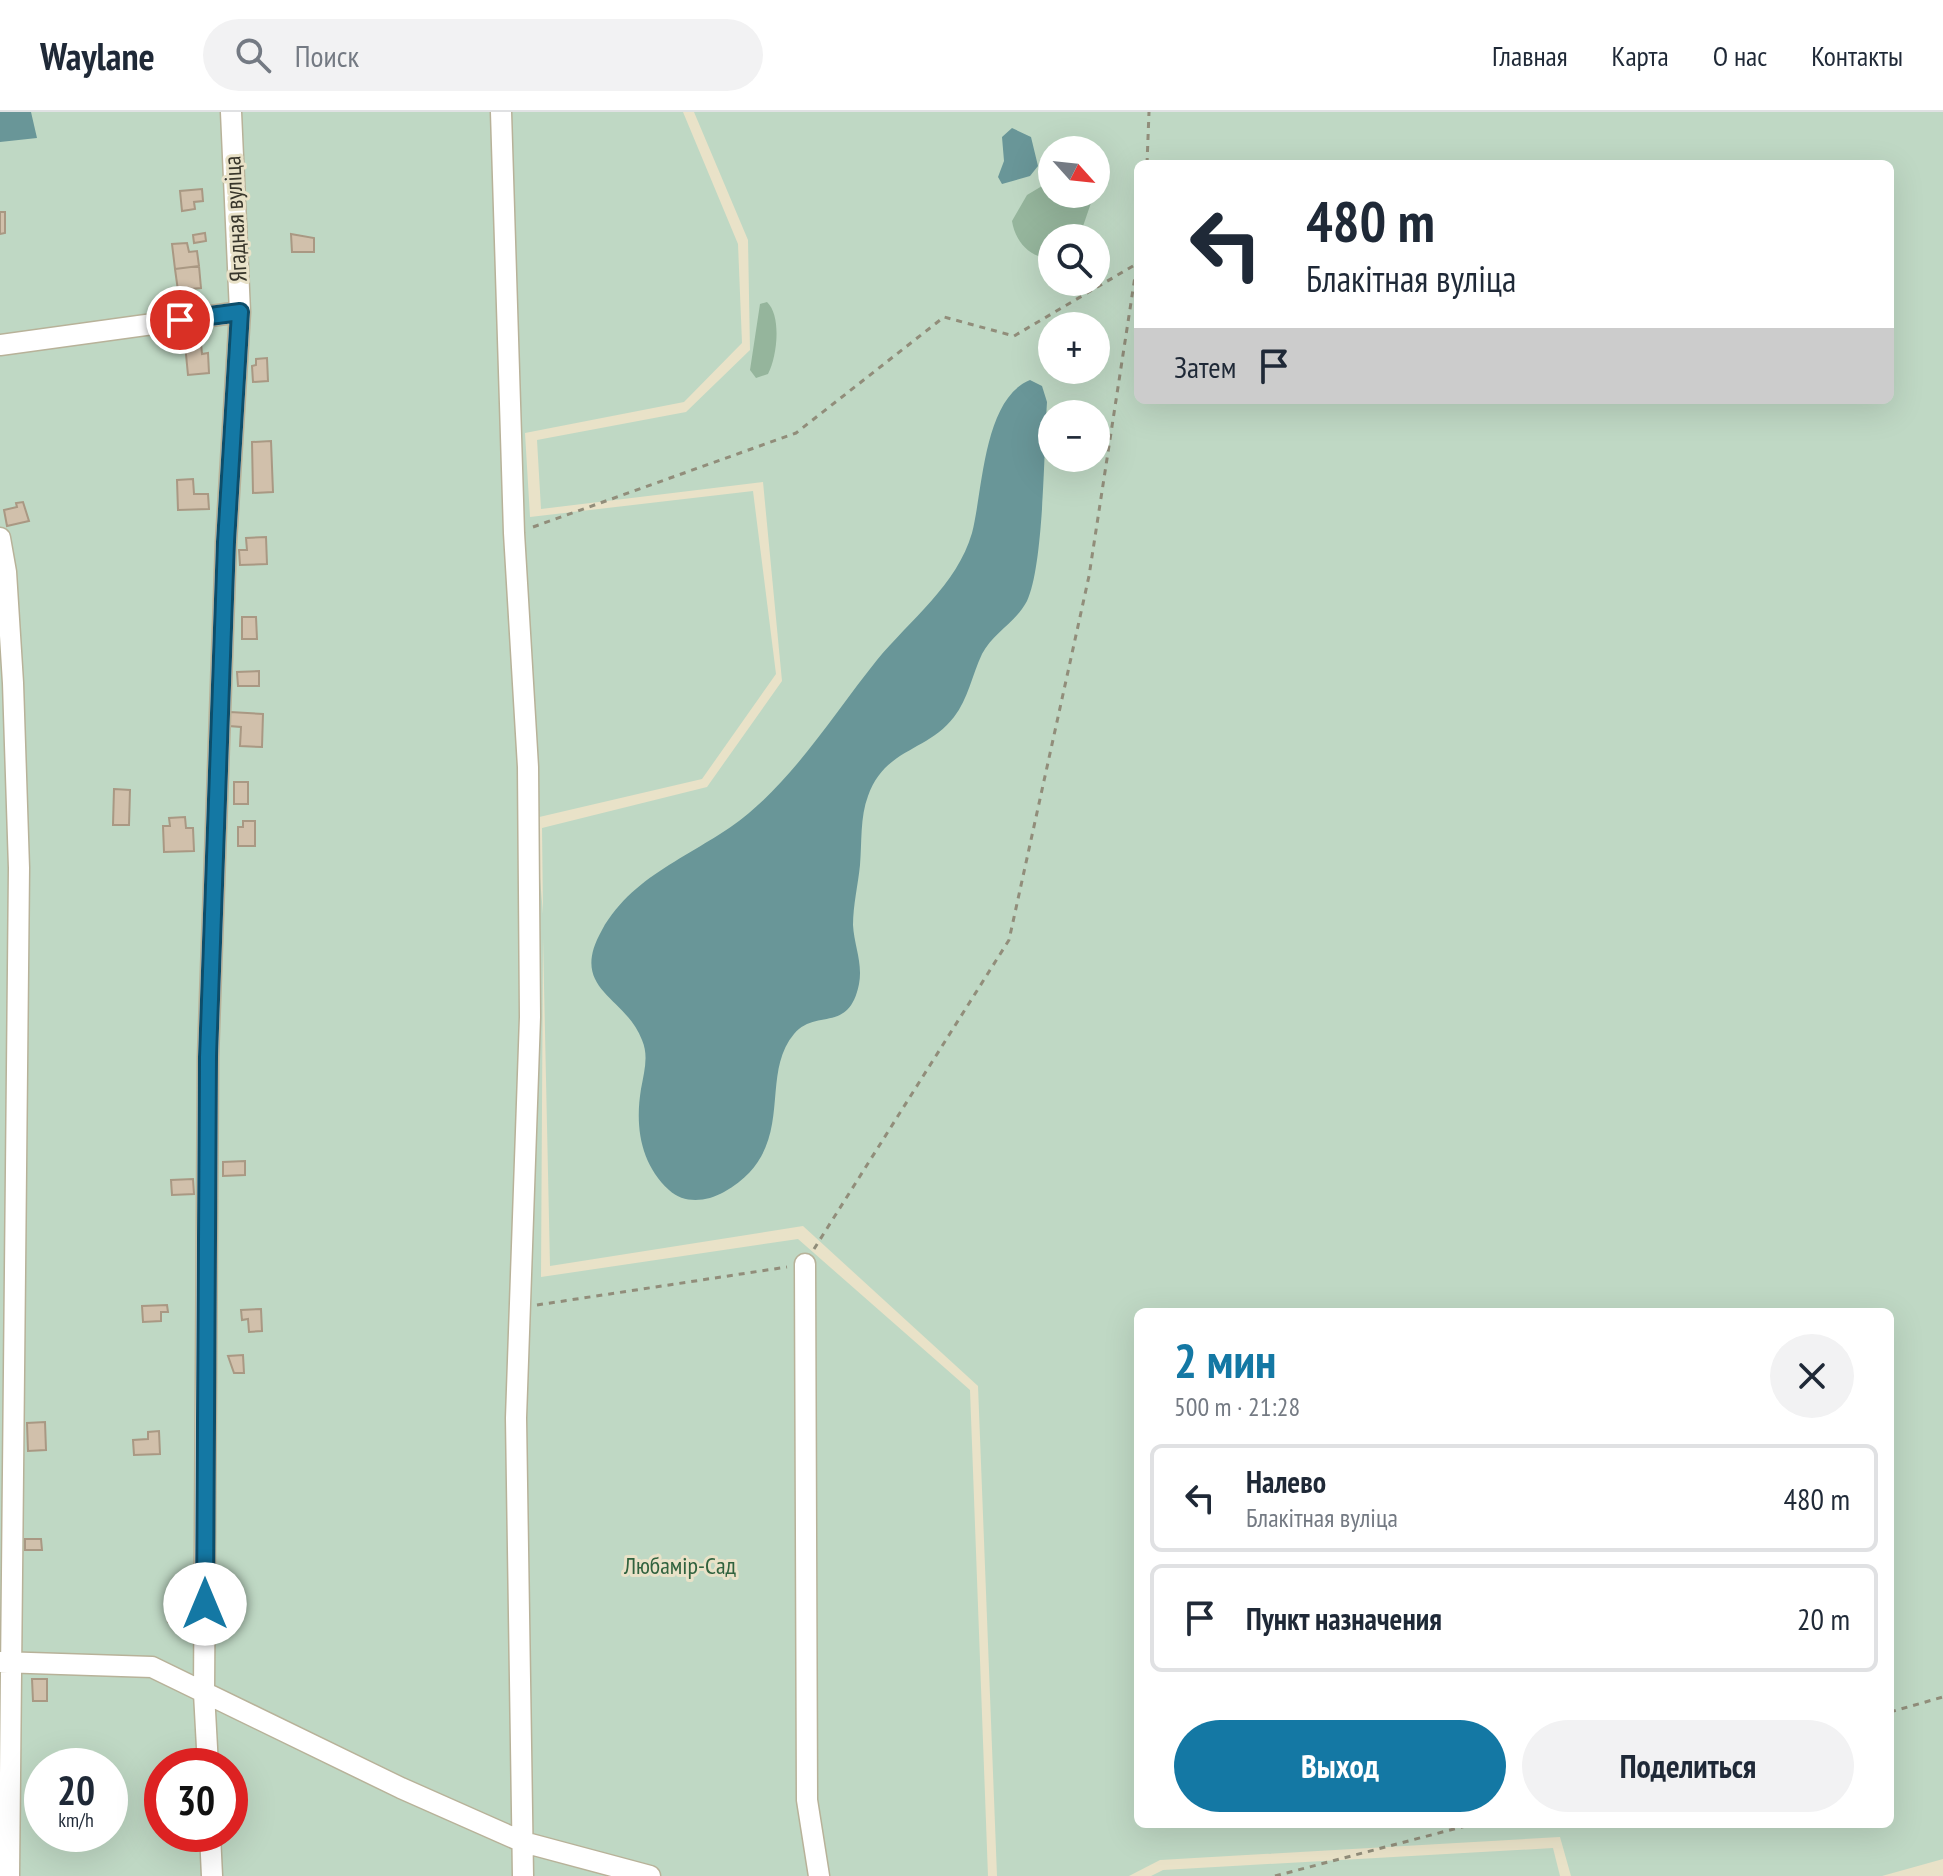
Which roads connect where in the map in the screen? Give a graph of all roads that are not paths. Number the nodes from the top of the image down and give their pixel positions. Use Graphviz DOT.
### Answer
graph roads {
  1 [pos="231,112"];
  2 [pos="501,112"];
  3 [pos="240,312"];
  4 [pos="0,345"];
  5 [pos="0,538"];
  6 [pos="805,1264"];
  7 [pos="5,1662"];
  8 [pos="204,1693"];
  9 [pos="207,1748"];
  10 [pos="523,1842"];
  11 [pos="211,1852"];
  12 [pos="9,1876"];
  13 [pos="212,1876"];
  14 [pos="523,1876"];
  15 [pos="650,1876"];
  16 [pos="819,1876"];
  1 -- 3 [label="street, Ягадная вуліца"];
  2 -- 10 [label="street"];
  3 -- 4 [label="street"];
  3 -- 8 [label="street, Ягадная вуліца"];
  5 -- 7 [label="street"];
  6 -- 16 [label="street"];
  7 -- 8 [label="street"];
  7 -- 12 [label="street"];
  8 -- 9 [label="street, Ягадная вуліца"];
  8 -- 10 [label="street"];
  10 -- 14 [label="street"];
  10 -- 15 [label="street"];
  11 -- 13 [label="street"];
}
